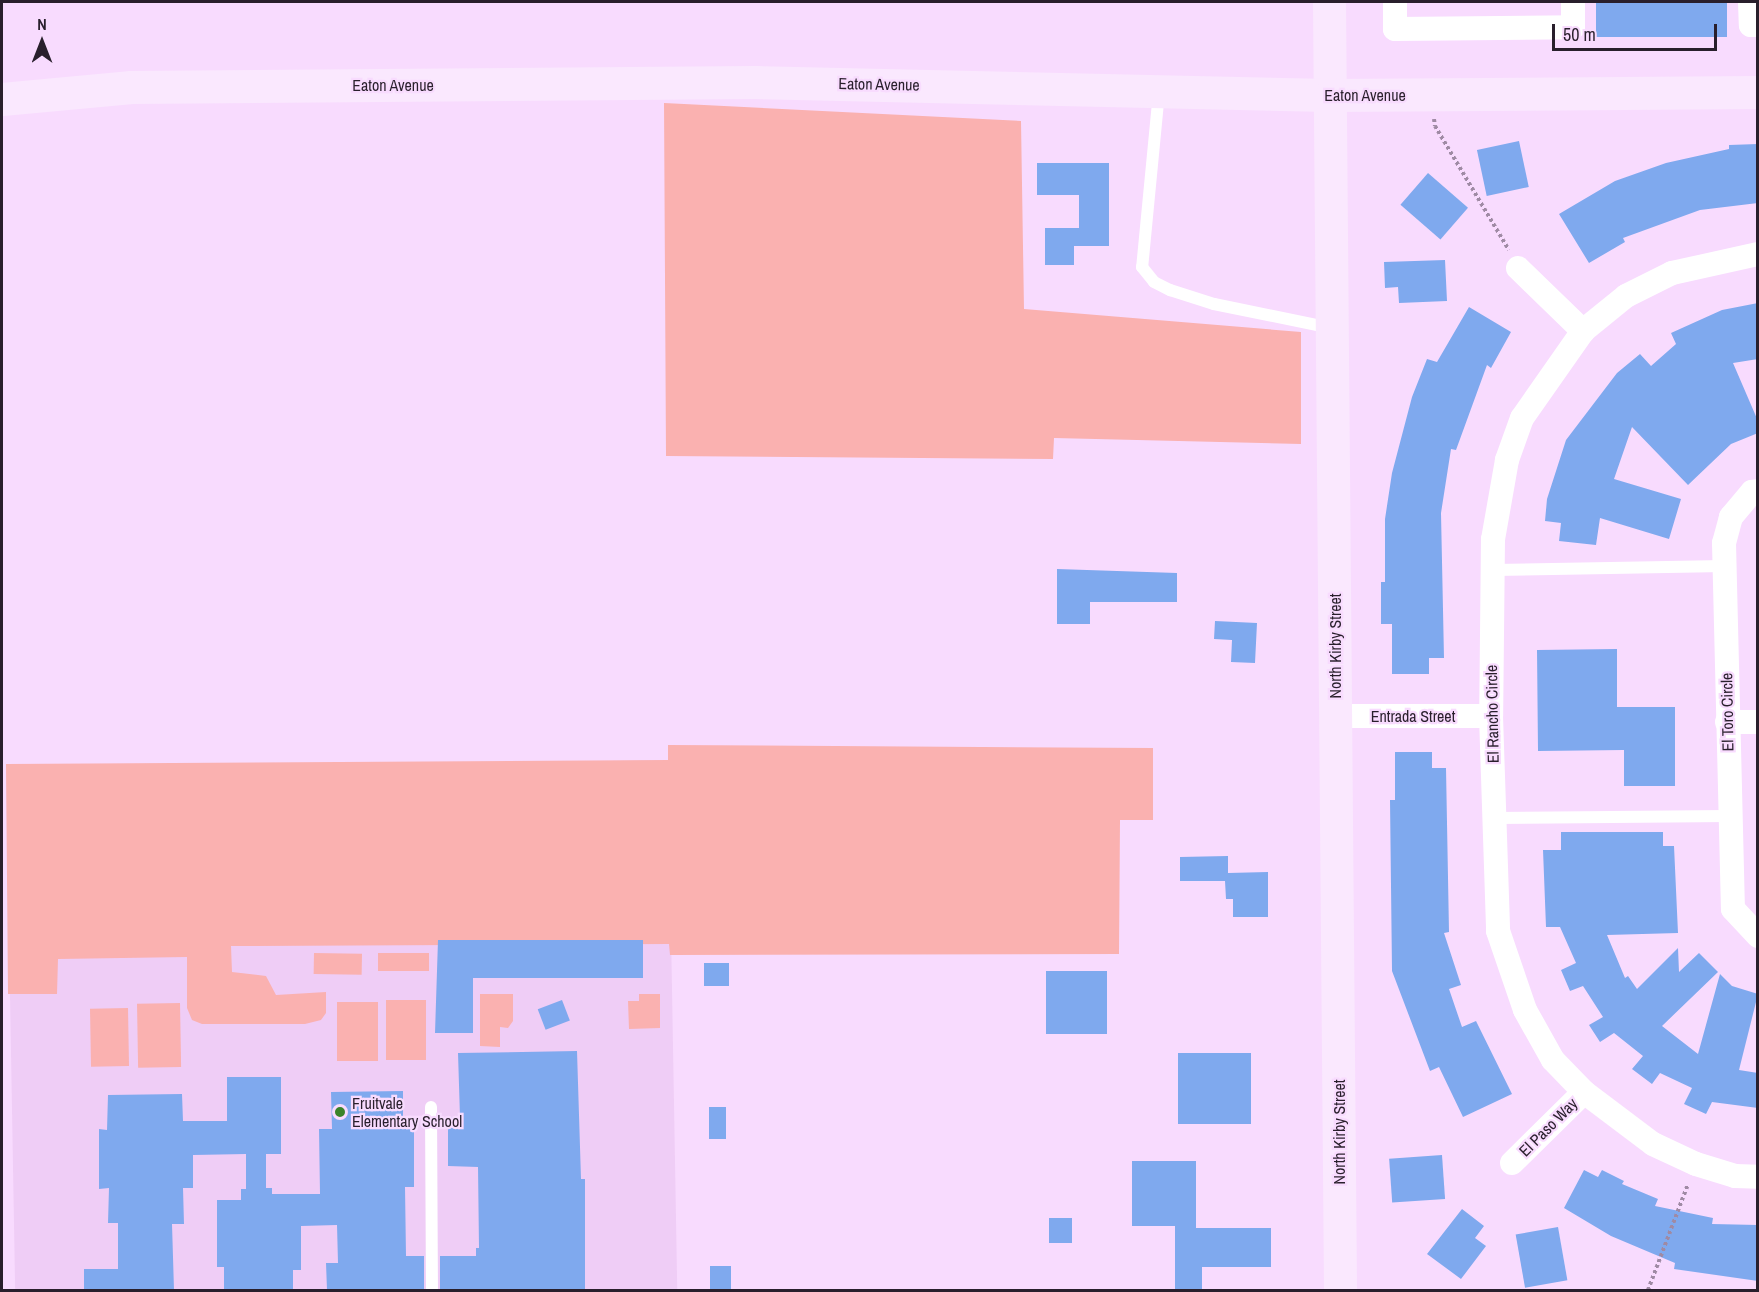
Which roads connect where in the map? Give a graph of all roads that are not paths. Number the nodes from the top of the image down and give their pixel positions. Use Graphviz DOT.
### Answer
graph roads {
  1 [pos="1329,2"];
  2 [pos="1395,2"];
  3 [pos="1573,2"];
  4 [pos="1750,2"];
  5 [pos="1758,25"];
  6 [pos="1160,91"];
  7 [pos="1758,92"];
  8 [pos="1330,95"];
  9 [pos="2,99"];
  10 [pos="1758,254"];
  11 [pos="1518,268"];
  12 [pos="1332,328"];
  13 [pos="1583,331"];
  14 [pos="1758,490"];
  15 [pos="1725,566"];
  16 [pos="1493,570"];
  17 [pos="1335,716"];
  18 [pos="1491,716"];
  19 [pos="1727,722"];
  20 [pos="1758,722"];
  21 [pos="1730,816"];
  22 [pos="1494,818"];
  23 [pos="1758,936"];
  24 [pos="1584,1092"];
  25 [pos="432,1107"];
  26 [pos="1512,1163"];
  27 [pos="1758,1177"];
  28 [pos="432,1290"];
  29 [pos="1340,1290"];
  1 -- 8 [label="street, North Kirby Street"];
  2 -- 3 [label="street"];
  4 -- 5 [label="street"];
  6 -- 8 [label="street, Eaton Avenue"];
  6 -- 9 [label="street, Eaton Avenue"];
  6 -- 12 [label="lane"];
  7 -- 8 [label="street, Eaton Avenue"];
  8 -- 12 [label="street, North Kirby Street"];
  10 -- 13 [label="street, El Rancho Circle"];
  11 -- 13 [label="street"];
  12 -- 17 [label="street, North Kirby Street"];
  13 -- 16 [label="street, El Rancho Circle"];
  14 -- 15 [label="street, El Toro Circle"];
  15 -- 16 [label="lane"];
  15 -- 19 [label="street, El Toro Circle"];
  16 -- 18 [label="street, El Rancho Circle"];
  17 -- 18 [label="street, Entrada Street"];
  17 -- 29 [label="street, North Kirby Street"];
  18 -- 22 [label="street, El Rancho Circle"];
  19 -- 20 [label="street"];
  19 -- 21 [label="street, El Toro Circle"];
  21 -- 22 [label="lane"];
  21 -- 23 [label="street, El Toro Circle"];
  22 -- 24 [label="street, El Rancho Circle"];
  24 -- 26 [label="street, El Paso Way"];
  24 -- 27 [label="street, El Rancho Circle"];
  25 -- 28 [label="lane"];
}
